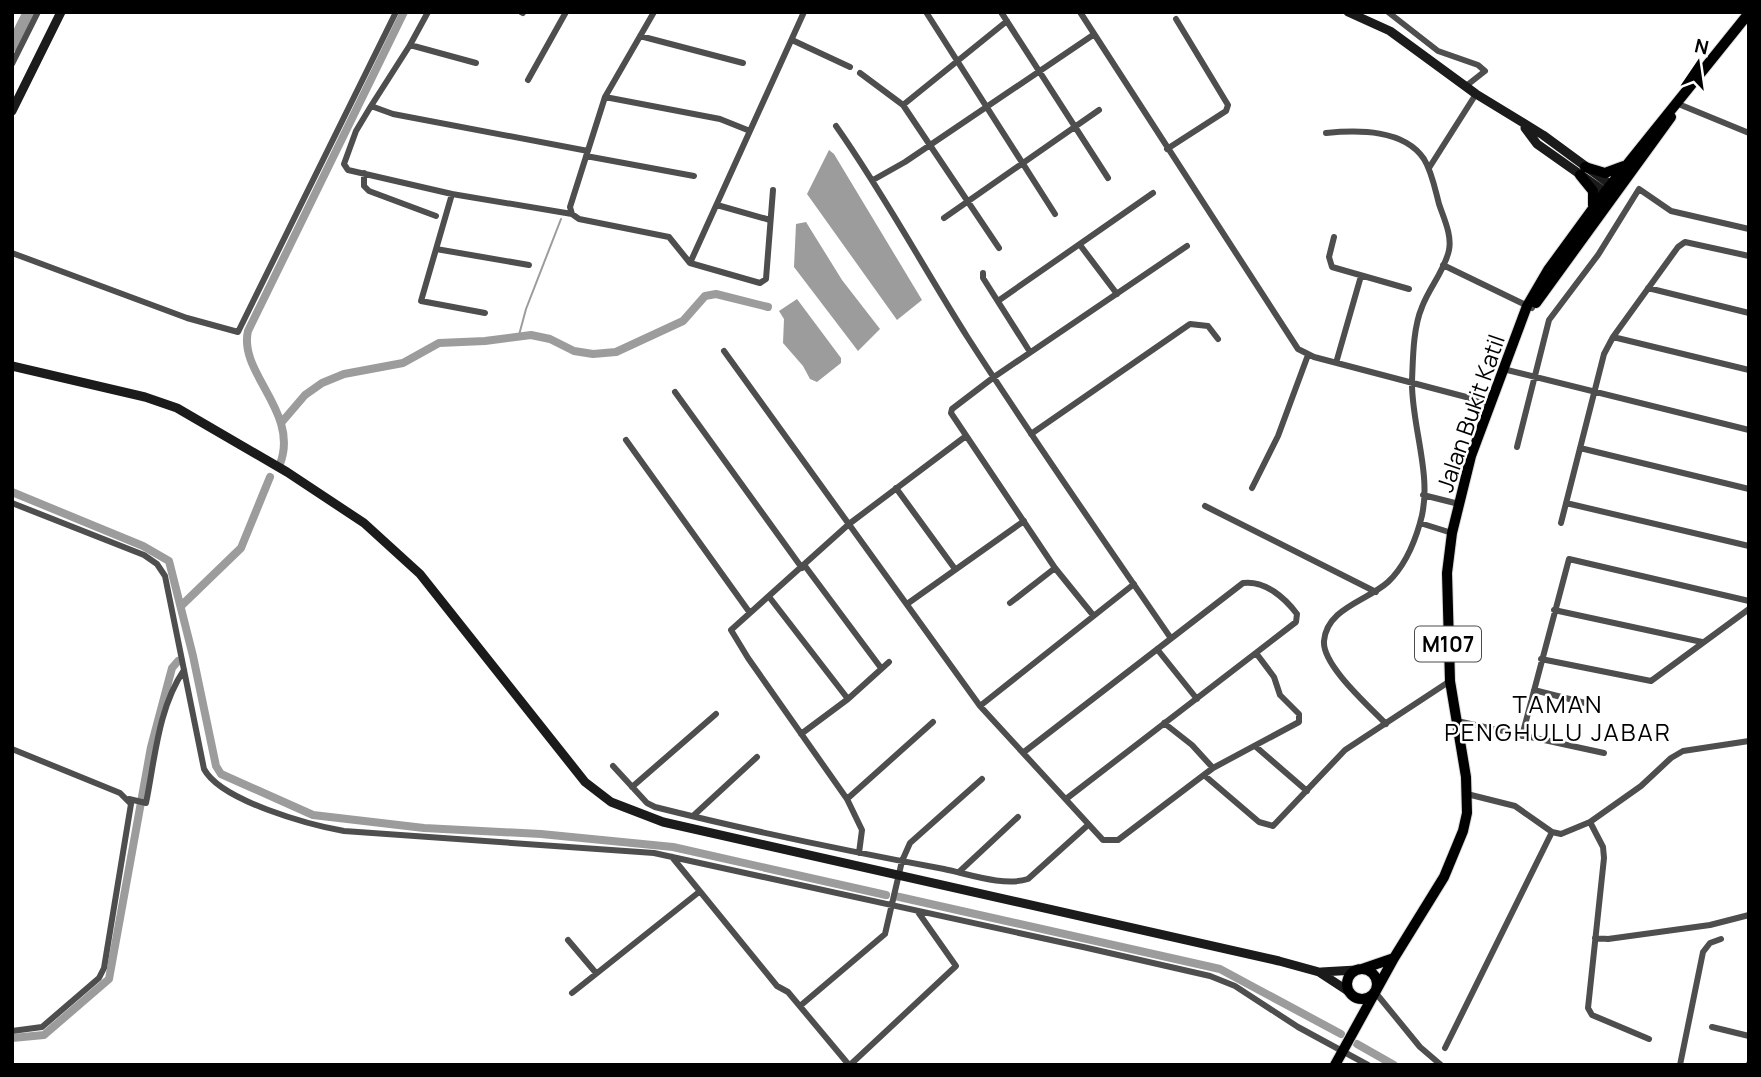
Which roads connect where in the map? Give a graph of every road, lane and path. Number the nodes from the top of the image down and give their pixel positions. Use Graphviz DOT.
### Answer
graph roads {
  1 [pos="38,12"];
  2 [pos="61,12"];
  3 [pos="396,12"];
  4 [pos="428,12"];
  5 [pos="566,12"];
  6 [pos="654,12"];
  7 [pos="804,12"];
  8 [pos="926,12"];
  9 [pos="1001,12"];
  10 [pos="1080,12"];
  11 [pos="1348,12"];
  12 [pos="1388,12"];
  13 [pos="1749,13"];
  14 [pos="1177,19"];
  15 [pos="1007,21"];
  16 [pos="1093,35"];
  17 [pos="640,36"];
  18 [pos="792,40"];
  19 [pos="410,45"];
  20 [pos="476,62"];
  21 [pos="743,63"];
  22 [pos="957,63"];
  23 [pos="12,64"];
  24 [pos="850,67"];
  25 [pos="1041,72"];
  26 [pos="860,73"];
  27 [pos="528,80"];
  28 [pos="1466,86"];
  29 [pos="1476,94"];
  30 [pos="605,97"];
  31 [pos="1677,103"];
  32 [pos="903,105"];
  33 [pos="371,106"];
  34 [pos="988,108"];
  35 [pos="1099,110"];
  36 [pos="12,111"];
  37 [pos="836,126"];
  38 [pos="1074,127"];
  39 [pos="750,131"];
  40 [pos="1326,133"];
  41 [pos="1749,133"];
  42 [pos="931,145"];
  43 [pos="1167,149"];
  44 [pos="587,153"];
  45 [pos="1023,163"];
  46 [pos="1627,164"];
  47 [pos="1429,168"];
  48 [pos="1583,171"];
  49 [pos="364,173"];
  50 [pos="694,176"];
  51 [pos="1108,178"];
  52 [pos="1628,178"];
  53 [pos="873,180"];
  54 [pos="1609,189"];
  55 [pos="773,190"];
  56 [pos="1153,193"];
  57 [pos="452,194"];
  58 [pos="968,200"];
  59 [pos="717,205"];
  60 [pos="1604,209"];
  61 [pos="572,214"];
  62 [pos="1055,215"];
  63 [pos="436,216"];
  64 [pos="944,218"];
  65 [pos="770,220"];
  66 [pos="1582,223"];
  67 [pos="1749,229"];
  68 [pos="1334,237"];
  69 [pos="1080,245"];
  70 [pos="1188,246"];
  71 [pos="999,248"];
  72 [pos="436,249"];
  73 [pos="12,253"];
  74 [pos="1749,256"];
  75 [pos="690,263"];
  76 [pos="529,265"];
  77 [pos="1444,265"];
  78 [pos="984,274"];
  79 [pos="1361,276"];
  80 [pos="1648,288"];
  81 [pos="1409,289"];
  82 [pos="1116,294"];
  83 [pos="998,301"];
  84 [pos="1530,307"];
  85 [pos="485,313"];
  86 [pos="1749,313"];
  87 [pos="1613,337"];
  88 [pos="1218,339"];
  89 [pos="724,351"];
  90 [pos="1030,352"];
  91 [pos="1308,355"];
  92 [pos="1336,363"];
  93 [pos="12,366"];
  94 [pos="1503,369"];
  95 [pos="1749,370"];
  96 [pos="994,377"];
  97 [pos="1535,377"];
  98 [pos="1412,382"];
  99 [pos="1595,392"];
  100 [pos="676,393"];
  101 [pos="1489,403"];
  102 [pos="1749,430"];
  103 [pos="1031,434"];
  104 [pos="966,436"];
  105 [pos="626,440"];
  106 [pos="1517,447"];
  107 [pos="1580,448"];
  108 [pos="896,488"];
  109 [pos="1252,488"];
  110 [pos="1749,488"];
  111 [pos="1423,495"];
  112 [pos="12,503"];
  113 [pos="1566,503"];
  114 [pos="1459,504"];
  115 [pos="1205,506"];
  116 [pos="1024,521"];
  117 [pos="1420,523"];
  118 [pos="1561,523"];
  119 [pos="849,524"];
  120 [pos="1452,533"];
  121 [pos="1749,546"];
  122 [pos="804,567"];
  123 [pos="1055,568"];
  124 [pos="955,569"];
  125 [pos="1134,584"];
  126 [pos="1376,592"];
  127 [pos="770,597"];
  128 [pos="1749,601"];
  129 [pos="1010,603"];
  130 [pos="907,604"];
  131 [pos="1749,609"];
  132 [pos="1554,610"];
  133 [pos="750,612"];
  134 [pos="1093,615"];
  135 [pos="1170,637"];
  136 [pos="1702,642"];
  137 [pos="1157,649"];
  138 [pos="1256,653"];
  139 [pos="1541,659"];
  140 [pos="889,662"];
  141 [pos="881,668"];
  142 [pos="184,670"];
  143 [pos="1450,681"];
  144 [pos="1534,690"];
  145 [pos="848,699"];
  146 [pos="1197,699"];
  147 [pos="1585,703"];
  148 [pos="980,706"];
  149 [pos="716,714"];
  150 [pos="1457,721"];
  151 [pos="933,722"];
  152 [pos="1164,723"];
  153 [pos="1386,724"];
  154 [pos="801,734"];
  155 [pos="1522,736"];
  156 [pos="1749,741"];
  157 [pos="1255,746"];
  158 [pos="12,749"];
  159 [pos="1024,752"];
  160 [pos="1604,753"];
  161 [pos="757,757"];
  162 [pos="613,766"];
  163 [pos="1213,768"];
  164 [pos="1204,775"];
  165 [pos="982,779"];
  166 [pos="632,787"];
  167 [pos="1307,791"];
  168 [pos="1467,794"];
  169 [pos="847,799"];
  170 [pos="1066,799"];
  171 [pos="130,800"];
  172 [pos="694,816"];
  173 [pos="1017,817"];
  174 [pos="1590,822"];
  175 [pos="1088,825"];
  176 [pos="1552,832"];
  177 [pos="859,853"];
  178 [pos="672,857"];
  179 [pos="902,861"];
  180 [pos="959,872"];
  181 [pos="899,875"];
  182 [pos="699,892"];
  183 [pos="893,906"];
  184 [pos="918,912"];
  185 [pos="1749,915"];
  186 [pos="1595,938"];
  187 [pos="1721,939"];
  188 [pos="568,940"];
  189 [pos="1394,958"];
  190 [pos="1358,970"];
  191 [pos="1319,972"];
  192 [pos="596,973"];
  193 [pos="1375,992"];
  194 [pos="572,993"];
  195 [pos="1349,993"];
  196 [pos="800,1006"];
  197 [pos="1356,1026"];
  198 [pos="1712,1027"];
  199 [pos="12,1031"];
  200 [pos="1749,1036"];
  201 [pos="1649,1039"];
  202 [pos="1446,1048"];
  203 [pos="1343,1050"];
  204 [pos="850,1065"];
  205 [pos="1335,1065"];
  206 [pos="1368,1065"];
  207 [pos="1441,1065"];
  208 [pos="1680,1065"];
  1 -- 23 [label="street"];
  2 -- 36 [label="main road"];
  3 -- 73 [label="street"];
  4 -- 19 [label="street"];
  5 -- 27 [label="street"];
  6 -- 17 [label="street"];
  7 -- 18 [label="street"];
  8 -- 22 [label="street"];
  9 -- 15 [label="street"];
  10 -- 16 [label="street"];
  11 -- 28 [label="main road"];
  12 -- 28 [label="street"];
  13 -- 31 [label="main road, Jalan Bukit Katil / M107"];
  14 -- 43 [label="street"];
  15 -- 22 [label="street"];
  15 -- 25 [label="street"];
  16 -- 25 [label="street"];
  16 -- 43 [label="street"];
  17 -- 21 [label="street"];
  17 -- 30 [label="street"];
  18 -- 24 [label="street"];
  18 -- 39 [label="street"];
  19 -- 20 [label="street"];
  19 -- 33 [label="street"];
  22 -- 32 [label="street"];
  22 -- 34 [label="street"];
  25 -- 34 [label="street"];
  25 -- 38 [label="street"];
  26 -- 32 [label="street"];
  28 -- 29 [label="main road"];
  29 -- 47 [label="street"];
  29 -- 48 [label="main road"];
  30 -- 39 [label="street"];
  30 -- 44 [label="street"];
  31 -- 41 [label="street"];
  31 -- 46 [label="main road, Jalan Bukit Katil / M107"];
  31 -- 52 [label="main road, Jalan Bukit Katil / M107"];
  32 -- 42 [label="street"];
  33 -- 44 [label="street"];
  33 -- 49 [label="street"];
  34 -- 42 [label="street"];
  34 -- 45 [label="street"];
  35 -- 38 [label="street"];
  37 -- 53 [label="street"];
  38 -- 45 [label="street"];
  38 -- 51 [label="street"];
  39 -- 59 [label="street"];
  40 -- 47 [label="street"];
  42 -- 53 [label="street"];
  42 -- 58 [label="street"];
  43 -- 91 [label="street"];
  44 -- 50 [label="street"];
  44 -- 61 [label="street"];
  45 -- 58 [label="street"];
  45 -- 62 [label="street"];
  46 -- 48 [label="main road"];
  46 -- 54 [label="main road, Jalan Bukit Katil / M107"];
  47 -- 77 [label="street"];
  48 -- 54 [label="main road"];
  48 -- 66 [label="main road"];
  49 -- 57 [label="street"];
  49 -- 63 [label="street"];
  52 -- 54 [label="main road"];
  52 -- 60 [label="main road, Jalan Bukit Katil / M107"];
  53 -- 96 [label="street"];
  54 -- 60 [label="main road"];
  54 -- 66 [label="main road, Jalan Bukit Katil / M107"];
  55 -- 65 [label="street"];
  56 -- 69 [label="street"];
  57 -- 61 [label="street"];
  57 -- 72 [label="street"];
  58 -- 64 [label="street"];
  58 -- 71 [label="street"];
  59 -- 65 [label="street"];
  59 -- 75 [label="street"];
  60 -- 84 [label="main road, Jalan Bukit Katil / M107"];
  61 -- 75 [label="street"];
  65 -- 75 [label="street"];
  66 -- 84 [label="main road, Jalan Bukit Katil / M107"];
  67 -- 97 [label="street"];
  68 -- 79 [label="street"];
  69 -- 82 [label="street"];
  69 -- 83 [label="street"];
  70 -- 82 [label="street"];
  72 -- 76 [label="street"];
  72 -- 85 [label="street"];
  74 -- 80 [label="street"];
  77 -- 84 [label="street"];
  77 -- 98 [label="street"];
  78 -- 83 [label="street"];
  79 -- 81 [label="street"];
  79 -- 92 [label="street"];
  80 -- 86 [label="street"];
  80 -- 87 [label="street"];
  82 -- 90 [label="street"];
  83 -- 90 [label="street"];
  84 -- 94 [label="main road, Jalan Bukit Katil / M107"];
  87 -- 95 [label="street"];
  87 -- 99 [label="street"];
  88 -- 103 [label="street"];
  89 -- 119 [label="street"];
  90 -- 96 [label="street"];
  91 -- 92 [label="street"];
  91 -- 109 [label="street"];
  92 -- 98 [label="street"];
  93 -- 181 [label="main road"];
  94 -- 97 [label="street"];
  94 -- 101 [label="main road, Jalan Bukit Katil / M107"];
  96 -- 103 [label="street"];
  96 -- 104 [label="street"];
  97 -- 99 [label="street"];
  97 -- 106 [label="street"];
  98 -- 101 [label="street"];
  98 -- 111 [label="street"];
  99 -- 102 [label="street"];
  99 -- 107 [label="street"];
  100 -- 122 [label="street"];
  101 -- 114 [label="main road, Jalan Bukit Katil / M107"];
  103 -- 125 [label="street"];
  104 -- 108 [label="street"];
  104 -- 116 [label="street"];
  105 -- 133 [label="street"];
  107 -- 110 [label="street"];
  107 -- 113 [label="street"];
  108 -- 119 [label="street"];
  108 -- 124 [label="street"];
  111 -- 114 [label="street"];
  111 -- 117 [label="street"];
  112 -- 142 [label="street"];
  113 -- 118 [label="street"];
  113 -- 121 [label="street"];
  114 -- 120 [label="main road, Jalan Bukit Katil / M107"];
  115 -- 126 [label="street"];
  116 -- 123 [label="street"];
  116 -- 124 [label="street"];
  117 -- 120 [label="street"];
  117 -- 126 [label="street"];
  119 -- 122 [label="street"];
  119 -- 130 [label="street"];
  120 -- 143 [label="main road, Jalan Bukit Katil / M107"];
  122 -- 127 [label="street"];
  122 -- 141 [label="street"];
  123 -- 129 [label="street"];
  123 -- 134 [label="street"];
  124 -- 130 [label="street"];
  125 -- 134 [label="street"];
  125 -- 135 [label="street"];
  126 -- 153 [label="street"];
  127 -- 133 [label="street"];
  127 -- 145 [label="street"];
  128 -- 132 [label="street"];
  130 -- 148 [label="street"];
  131 -- 136 [label="street"];
  132 -- 136 [label="street"];
  132 -- 139 [label="street"];
  133 -- 154 [label="street"];
  134 -- 148 [label="street"];
  135 -- 137 [label="street"];
  135 -- 138 [label="street"];
  136 -- 139 [label="street"];
  137 -- 146 [label="street"];
  137 -- 159 [label="street"];
  138 -- 146 [label="street"];
  138 -- 157 [label="street"];
  139 -- 144 [label="street"];
  140 -- 141 [label="street"];
  141 -- 145 [label="street"];
  142 -- 171 [label="street"];
  142 -- 178 [label="street"];
  143 -- 150 [label="main road, Jalan Bukit Katil / M107"];
  143 -- 153 [label="street"];
  144 -- 147 [label="street"];
  144 -- 155 [label="street"];
  145 -- 154 [label="street"];
  146 -- 152 [label="street"];
  148 -- 159 [label="street"];
  149 -- 166 [label="street"];
  150 -- 155 [label="street"];
  150 -- 168 [label="main road, Jalan Bukit Katil / M107"];
  151 -- 169 [label="street"];
  152 -- 163 [label="street"];
  152 -- 170 [label="street"];
  153 -- 167 [label="street"];
  154 -- 169 [label="street"];
  155 -- 160 [label="street"];
  156 -- 174 [label="street"];
  157 -- 163 [label="street"];
  157 -- 167 [label="street"];
  158 -- 171 [label="street"];
  159 -- 170 [label="street"];
  161 -- 172 [label="street"];
  162 -- 166 [label="street"];
  163 -- 164 [label="street"];
  164 -- 167 [label="street"];
  164 -- 175 [label="street"];
  165 -- 179 [label="street"];
  166 -- 172 [label="street"];
  168 -- 176 [label="street"];
  168 -- 189 [label="main road, Jalan Bukit Katil / M107"];
  169 -- 177 [label="street"];
  170 -- 175 [label="street"];
  171 -- 199 [label="street"];
  172 -- 177 [label="street"];
  173 -- 180 [label="street"];
  174 -- 176 [label="street"];
  174 -- 186 [label="street"];
  175 -- 180 [label="street"];
  176 -- 202 [label="street"];
  177 -- 179 [label="street"];
  178 -- 182 [label="street"];
  178 -- 183 [label="street"];
  179 -- 180 [label="street"];
  179 -- 181 [label="street"];
  181 -- 183 [label="street"];
  181 -- 191 [label="main road"];
  182 -- 192 [label="street"];
  182 -- 196 [label="street"];
  183 -- 184 [label="street"];
  183 -- 196 [label="street"];
  184 -- 203 [label="street"];
  184 -- 204 [label="street"];
  185 -- 186 [label="street"];
  186 -- 201 [label="street"];
  187 -- 208 [label="street"];
  188 -- 192 [label="street"];
  189 -- 190 [label="main road"];
  189 -- 193 [label="main road, M107"];
  190 -- 191 [label="main road"];
  190 -- 193 [label="main road"];
  190 -- 195 [label="main road"];
  191 -- 195 [label="main road"];
  192 -- 194 [label="street"];
  193 -- 195 [label="main road"];
  193 -- 197 [label="main road, M107"];
  193 -- 207 [label="street"];
  195 -- 197 [label="main road"];
  196 -- 204 [label="street"];
  197 -- 203 [label="main road, M107"];
  198 -- 200 [label="street"];
  203 -- 205 [label="main road, M107"];
  203 -- 206 [label="street"];
}
